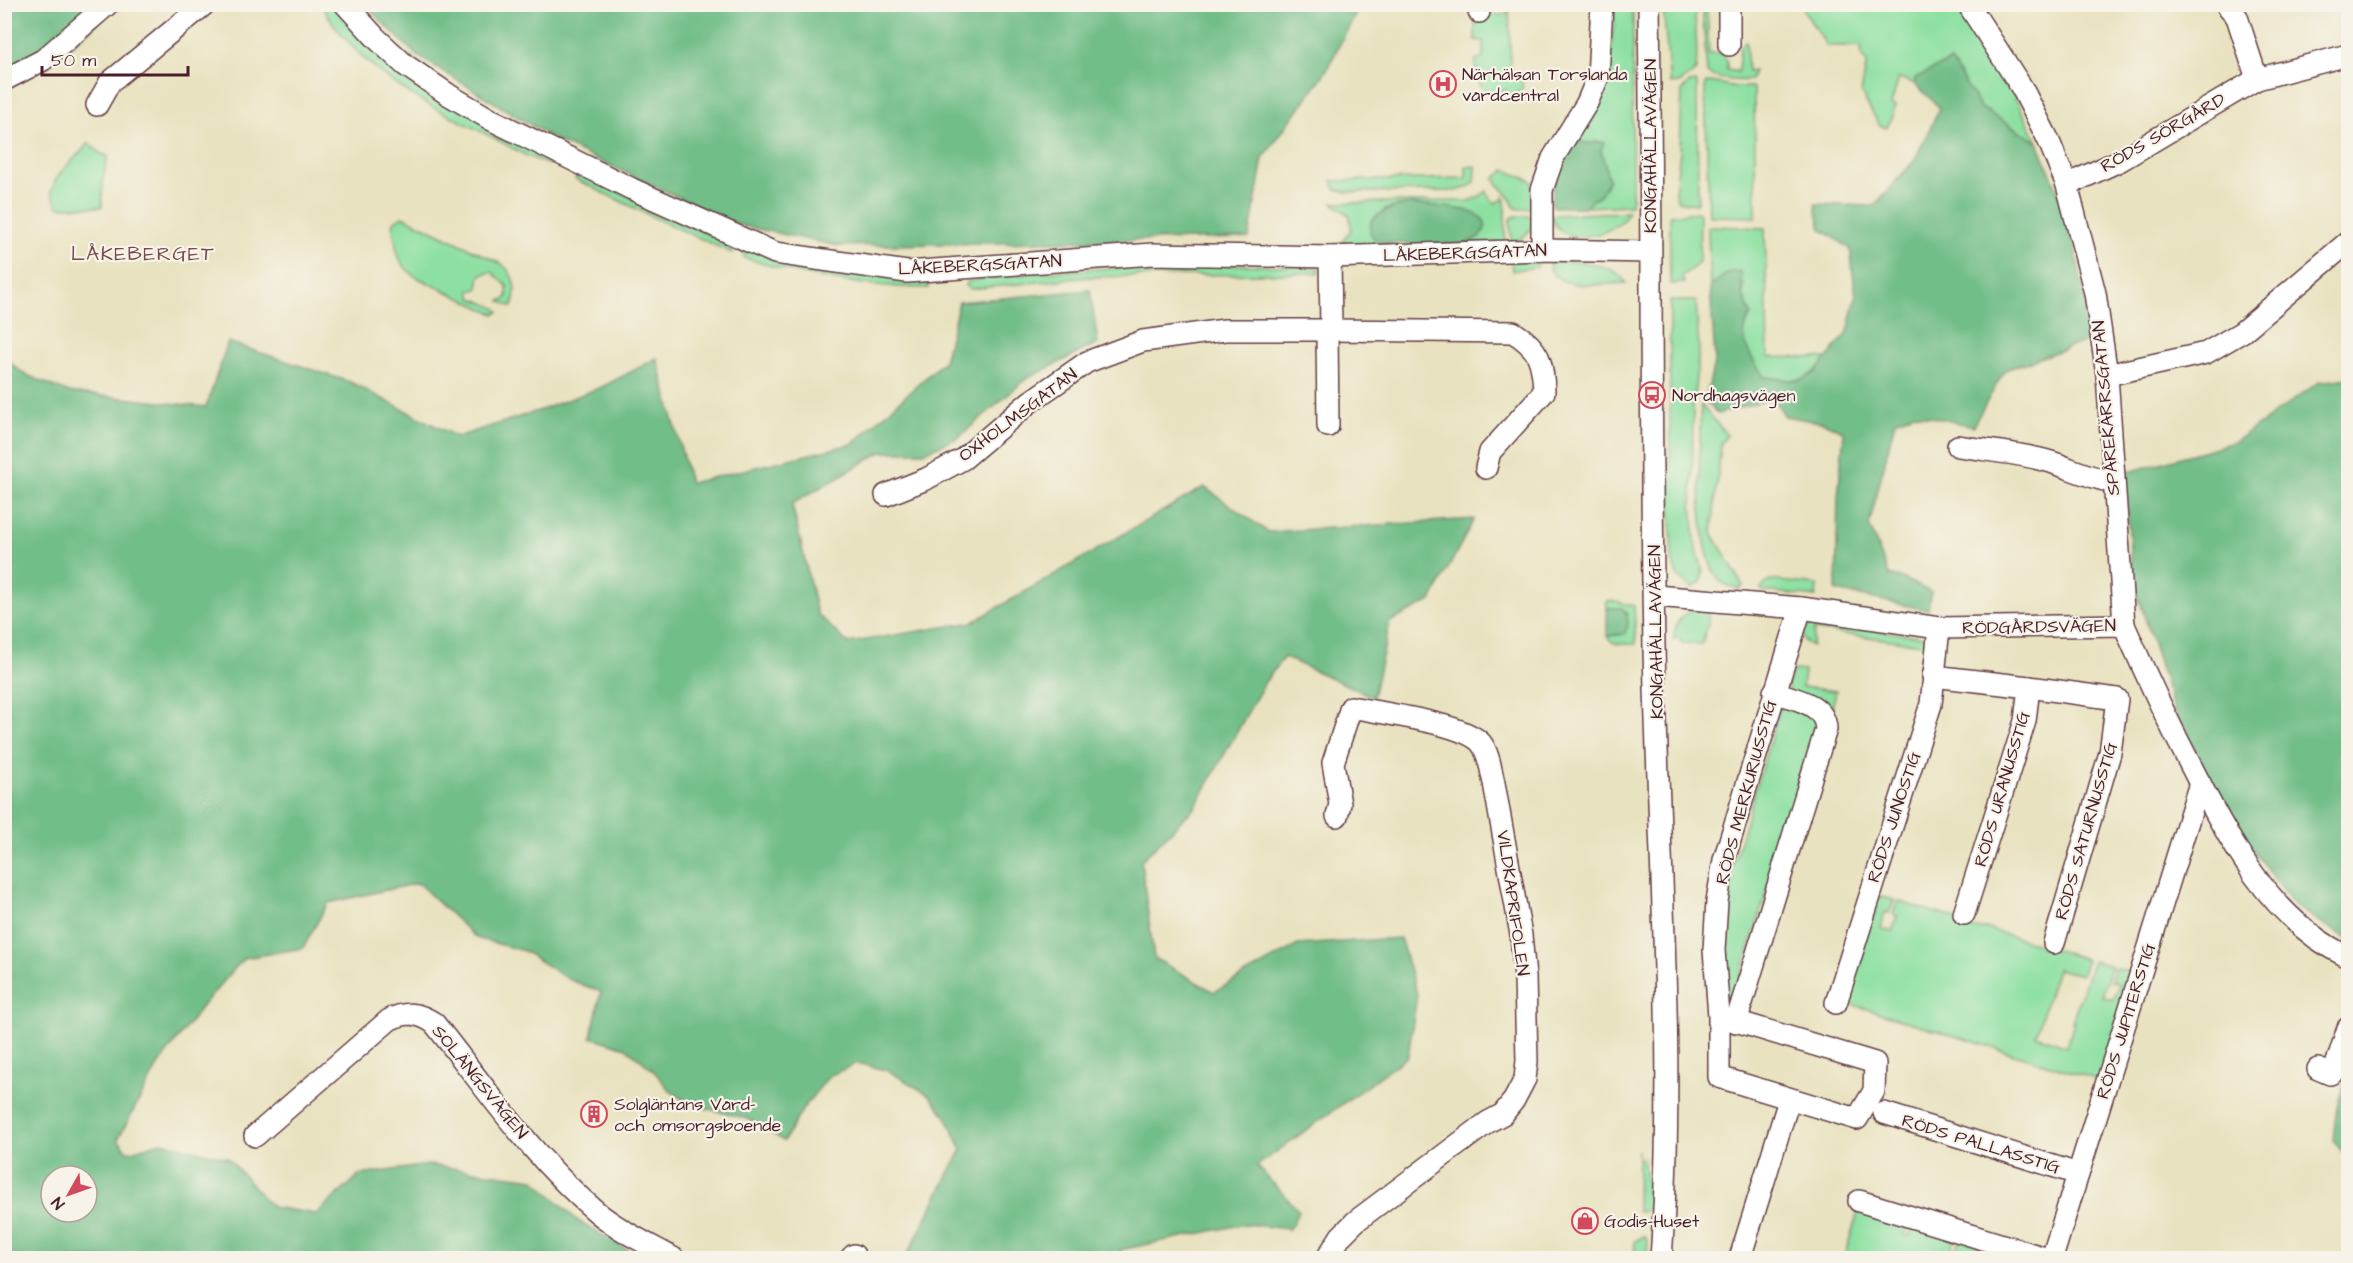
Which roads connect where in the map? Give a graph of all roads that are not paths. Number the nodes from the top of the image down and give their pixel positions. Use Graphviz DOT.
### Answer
graph roads {
  1 [pos="108,4"];
  2 [pos="205,4"];
  3 [pos="345,4"];
  4 [pos="1602,4"];
  5 [pos="1649,4"];
  6 [pos="1728,4"];
  7 [pos="1968,4"];
  8 [pos="2226,4"];
  9 [pos="1729,45"];
  10 [pos="2349,55"];
  11 [pos="2257,79"];
  12 [pos="4,80"];
  13 [pos="97,105"];
  14 [pos="2067,185"];
  15 [pos="2349,242"];
  16 [pos="1542,250"];
  17 [pos="1650,252"];
  18 [pos="1330,257"];
  19 [pos="1329,330"];
  20 [pos="2107,375"];
  21 [pos="1328,426"];
  22 [pos="1958,446"];
  23 [pos="1486,468"];
  24 [pos="2113,482"];
  25 [pos="886,495"];
  26 [pos="1654,596"];
  27 [pos="1801,608"];
  28 [pos="2124,625"];
  29 [pos="1939,628"];
  30 [pos="1933,676"];
  31 [pos="2029,687"];
  32 [pos="1774,692"];
  33 [pos="2200,783"];
  34 [pos="1337,816"];
  35 [pos="1964,914"];
  36 [pos="2054,943"];
  37 [pos="2349,957"];
  38 [pos="1836,1003"];
  39 [pos="1727,1019"];
  40 [pos="2349,1028"];
  41 [pos="2318,1070"];
  42 [pos="1789,1100"];
  43 [pos="1884,1113"];
  44 [pos="255,1136"];
  45 [pos="2078,1174"];
  46 [pos="1859,1201"];
  47 [pos="673,1258"];
  48 [pos="1327,1258"];
  49 [pos="1661,1258"];
  50 [pos="1740,1258"];
  51 [pos="2045,1258"];
  52 [pos="2052,1258"];
  1 -- 12 [label="street"];
  2 -- 13 [label="street"];
  3 -- 18 [label="street, LÅKEBERGSGATAN"];
  4 -- 16 [label="street"];
  5 -- 17 [label="street, KONGAHÄLLAVÄGEN"];
  6 -- 9 [label="street"];
  7 -- 14 [label="street, SPÅREKÄRRSGATAN"];
  8 -- 11 [label="street"];
  10 -- 11 [label="street, RÖDS SÖRGÅRD"];
  11 -- 14 [label="street, RÖDS SÖRGÅRD"];
  14 -- 20 [label="street, SPÅREKÄRRSGATAN"];
  15 -- 20 [label="street"];
  16 -- 17 [label="street, LÅKEBERGSGATAN"];
  16 -- 18 [label="street, LÅKEBERGSGATAN"];
  17 -- 26 [label="street, KONGAHÄLLAVÄGEN"];
  18 -- 19 [label="street"];
  19 -- 21 [label="street"];
  19 -- 23 [label="street, OXHOLMSGATAN"];
  19 -- 25 [label="street, OXHOLMSGATAN"];
  20 -- 24 [label="street, SPÅREKÄRRSGATAN"];
  22 -- 24 [label="street"];
  24 -- 28 [label="street, SPÅREKÄRRSGATAN"];
  26 -- 27 [label="street, RÖDGÅRDSVÄGEN"];
  26 -- 49 [label="street, KONGAHÄLLAVÄGEN"];
  27 -- 29 [label="street, RÖDGÅRDSVÄGEN"];
  27 -- 32 [label="street, RÖDS MERKURIUSSTIG"];
  28 -- 29 [label="street, RÖDGÅRDSVÄGEN"];
  28 -- 33 [label="street, RÖDGÅRDSVÄGEN"];
  29 -- 30 [label="street, RÖDS JUNOSTIG"];
  30 -- 31 [label="street, RÖDS URANUSSTIG"];
  30 -- 38 [label="street, RÖDS JUNOSTIG"];
  31 -- 35 [label="street, RÖDS URANUSSTIG"];
  31 -- 36 [label="street, RÖDS SATURNUSSTIG"];
  32 -- 39 [label="street, RÖDS MERKURIUSSTIG"];
  32 -- 39 [label="street"];
  33 -- 37 [label="street, RÖDGÅRDSVÄGEN"];
  33 -- 45 [label="street, RÖDS JUPITERSTIG"];
  34 -- 48 [label="street, VILDKAPRIFOLEN"];
  39 -- 42 [label="street, RÖDS MERKURIUSSTIG"];
  39 -- 42 [label="street, RÖDS MERKURIUSSTIG"];
  40 -- 41 [label="street"];
  42 -- 50 [label="street"];
  43 -- 45 [label="street, RÖDS PALLASSTIG"];
  44 -- 47 [label="street, SOLÄNGSVÄGEN"];
  45 -- 52 [label="street, RÖDS JUPITERSTIG"];
  46 -- 51 [label="street"];
}
